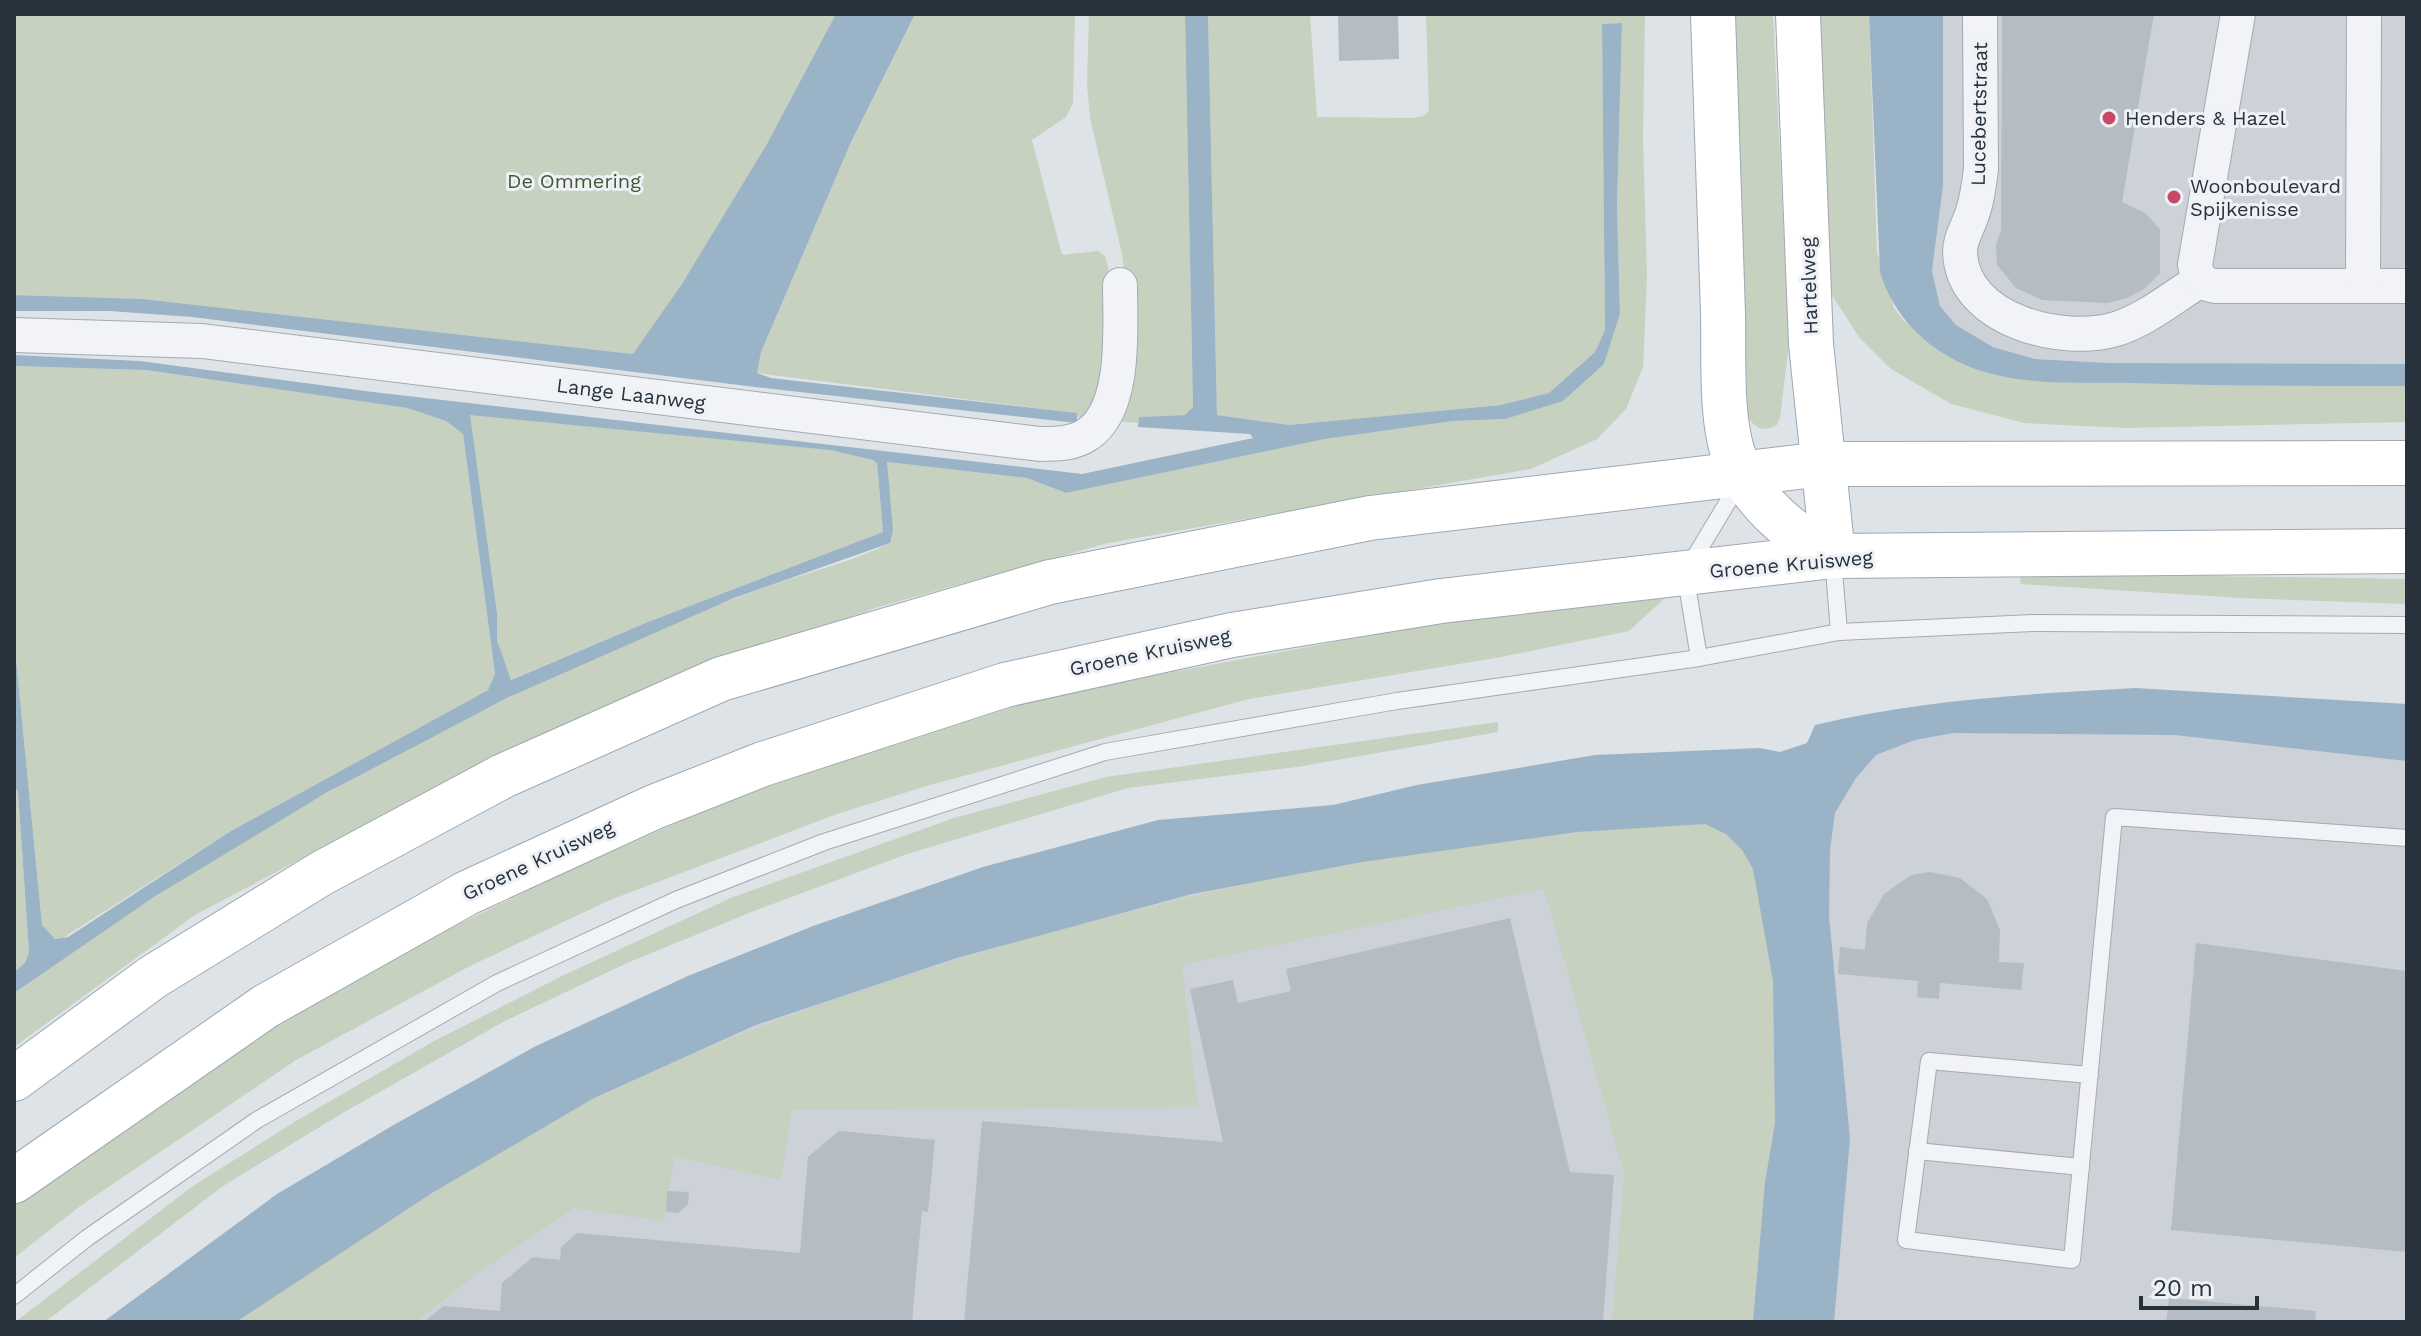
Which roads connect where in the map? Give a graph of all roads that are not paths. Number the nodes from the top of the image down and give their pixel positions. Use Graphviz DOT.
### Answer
graph roads {
  1 [pos="1713,14"];
  2 [pos="1798,14"];
  3 [pos="1980,14"];
  4 [pos="2238,14"];
  5 [pos="2364,14"];
  6 [pos="2201,280"];
  7 [pos="1120,285"];
  8 [pos="2363,285"];
  9 [pos="2407,286"];
  10 [pos="14,335"];
  11 [pos="2407,463"];
  12 [pos="1823,464"];
  13 [pos="1744,475"];
  14 [pos="2407,551"];
  15 [pos="1833,556"];
  16 [pos="1685,573"];
  17 [pos="2407,625"];
  18 [pos="1839,632"];
  19 [pos="1699,658"];
  20 [pos="2407,838"];
  21 [pos="2090,1075"];
  22 [pos="14,1079"];
  23 [pos="1917,1151"];
  24 [pos="2081,1167"];
  25 [pos="14,1181"];
  26 [pos="14,1296"];
  1 -- 13 [label="main road"];
  2 -- 12 [label="main road, Hartelweg"];
  3 -- 6 [label="street, Lucebertstraat"];
  4 -- 6 [label="street"];
  5 -- 8 [label="street"];
  6 -- 8 [label="street"];
  7 -- 10 [label="street, Lange Laanweg"];
  8 -- 9 [label="street"];
  11 -- 12 [label="main road"];
  12 -- 13 [label="main road"];
  12 -- 15 [label="main road, Hartelweg"];
  13 -- 15 [label="main road"];
  13 -- 16 [label="lane"];
  13 -- 22 [label="main road"];
  14 -- 15 [label="main road, Groene Kruisweg"];
  15 -- 16 [label="main road, Groene Kruisweg"];
  15 -- 18 [label="lane, Hartelweg"];
  16 -- 19 [label="lane"];
  16 -- 25 [label="main road, Groene Kruisweg"];
  17 -- 18 [label="lane"];
  18 -- 19 [label="lane"];
  19 -- 26 [label="lane"];
  20 -- 21 [label="lane"];
  21 -- 23 [label="lane"];
  21 -- 24 [label="lane"];
  23 -- 24 [label="lane"];
  23 -- 24 [label="lane"];
}
